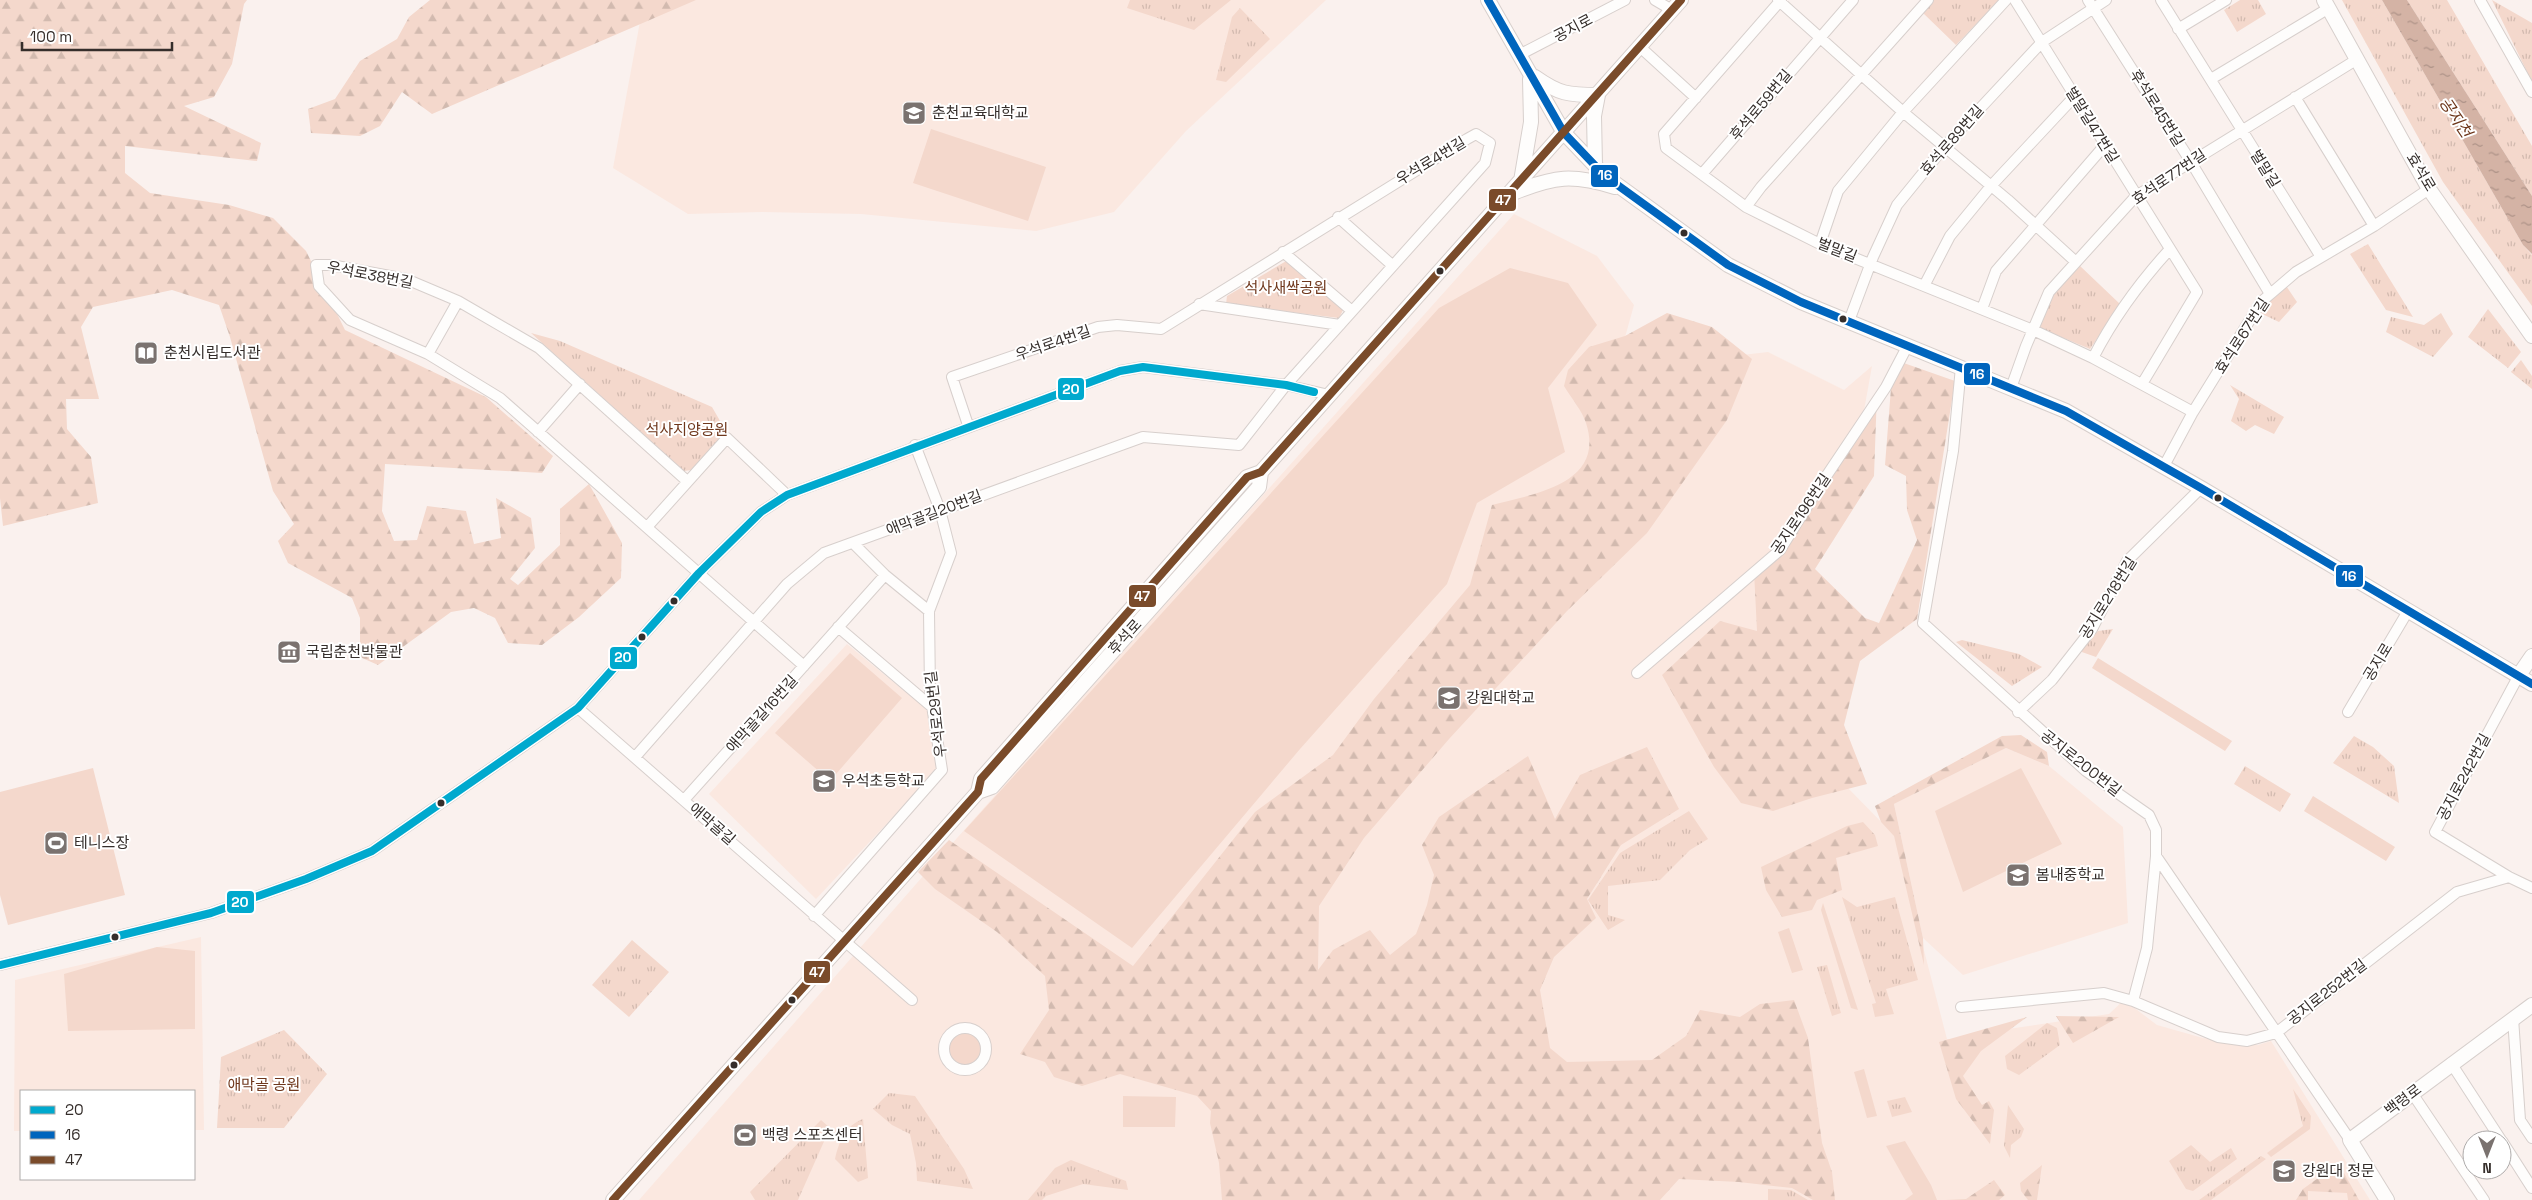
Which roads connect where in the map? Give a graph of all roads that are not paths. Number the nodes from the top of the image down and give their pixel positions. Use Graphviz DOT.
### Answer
graph roads {
  1 [pos="1488,0"];
  2 [pos="1626,0"];
  3 [pos="1655,0"];
  4 [pos="1780,0"];
  5 [pos="1853,0"];
  6 [pos="1928,0"];
  7 [pos="2006,0"];
  8 [pos="2015,0"];
  9 [pos="2106,0"];
  10 [pos="2161,0"];
  11 [pos="2226,0"];
  12 [pos="2480,0"];
  13 [pos="2091,4"];
  14 [pos="2326,4"];
  15 [pos="1676,5"];
  16 [pos="2178,29"];
  17 [pos="1820,37"];
  18 [pos="2042,42"];
  19 [pos="1640,47"];
  20 [pos="1519,55"];
  21 [pos="2356,60"];
  22 [pos="1530,73"];
  23 [pos="1862,76"];
  24 [pos="2211,79"];
  25 [pos="2532,92"];
  26 [pos="1598,95"];
  27 [pos="2075,96"];
  28 [pos="2295,97"];
  29 [pos="1696,98"];
  30 [pos="1903,112"];
  31 [pos="2241,130"];
  32 [pos="1564,133"];
  33 [pos="2105,145"];
  34 [pos="1945,146"];
  35 [pos="2190,162"];
  36 [pos="1594,165"];
  37 [pos="1702,174"];
  38 [pos="1521,182"];
  39 [pos="1991,186"];
  40 [pos="2429,189"];
  41 [pos="1624,190"];
  42 [pos="1510,194"];
  43 [pos="2136,196"];
  44 [pos="1746,207"];
  45 [pos="1338,217"];
  46 [pos="2034,225"];
  47 [pos="2374,226"];
  48 [pos="1820,244"];
  49 [pos="2170,249"];
  50 [pos="1283,252"];
  51 [pos="2321,257"];
  52 [pos="2076,262"];
  53 [pos="1871,263"];
  54 [pos="1392,265"];
  55 [pos="1924,286"];
  56 [pos="2270,294"];
  57 [pos="458,301"];
  58 [pos="1199,304"];
  59 [pos="1982,310"];
  60 [pos="1352,311"];
  61 [pos="1849,321"];
  62 [pos="1340,325"];
  63 [pos="2033,330"];
  64 [pos="2532,336"];
  65 [pos="1908,345"];
  66 [pos="428,354"];
  67 [pos="2093,358"];
  68 [pos="1961,366"];
  69 [pos="580,384"];
  70 [pos="2142,384"];
  71 [pos="1286,385"];
  72 [pos="2012,388"];
  73 [pos="1329,396"];
  74 [pos="2193,412"];
  75 [pos="968,425"];
  76 [pos="538,432"];
  77 [pos="915,445"];
  78 [pos="2164,466"];
  79 [pos="687,481"];
  80 [pos="2201,488"];
  81 [pos="787,494"];
  82 [pos="940,510"];
  83 [pos="648,526"];
  84 [pos="853,544"];
  85 [pos="699,573"];
  86 [pos="885,575"];
  87 [pos="929,611"];
  88 [pos="2408,611"];
  89 [pos="753,623"];
  90 [pos="838,627"];
  91 [pos="2532,656"];
  92 [pos="804,666"];
  93 [pos="1638,673"];
  94 [pos="2519,675"];
  95 [pos="2532,684"];
  96 [pos="932,707"];
  97 [pos="578,708"];
  98 [pos="2018,712"];
  99 [pos="2348,712"];
  100 [pos="636,756"];
  101 [pos="684,800"];
  102 [pos="2156,856"];
  103 [pos="2509,877"];
  104 [pos="2532,888"];
  105 [pos="814,916"];
  106 [pos="844,942"];
  107 [pos="0,965"];
  108 [pos="912,1000"];
  109 [pos="2132,1001"];
  110 [pos="2532,1005"];
  111 [pos="1961,1007"];
  112 [pos="2513,1018"];
  113 [pos="2276,1033"];
  114 [pos="2451,1063"];
  115 [pos="979,1064"];
  116 [pos="2412,1093"];
  117 [pos="2495,1130"];
  118 [pos="2532,1138"];
  119 [pos="2350,1140"];
  120 [pos="2512,1157"];
  121 [pos="2532,1188"];
  122 [pos="613,1200"];
  123 [pos="2386,1200"];
  124 [pos="2484,1200"];
  1 -- 20 [label="street"];
  2 -- 20 [label="street, 공지로"];
  3 -- 15 [label="street"];
  4 -- 17 [label="street"];
  4 -- 29 [label="street, 벌말길"];
  5 -- 17 [label="street, 후석로59번길"];
  6 -- 23 [label="street"];
  7 -- 30 [label="street"];
  8 -- 18 [label="street, 벌말길47번길"];
  9 -- 13 [label="street, 효석로89번길"];
  10 -- 16 [label="street, 벌말길"];
  11 -- 16 [label="street"];
  12 -- 25 [label="street"];
  13 -- 18 [label="street, 효석로89번길"];
  13 -- 35 [label="street, 후석로45번길"];
  14 -- 21 [label="street, 효석로"];
  14 -- 24 [label="street"];
  15 -- 19 [label="street, 후석로"];
  16 -- 24 [label="street, 벌말길"];
  17 -- 23 [label="street"];
  17 -- 37 [label="street, 후석로59번길"];
  18 -- 27 [label="street, 벌말길47번길"];
  18 -- 34 [label="street, 효석로89번길"];
  19 -- 26 [label="street, 후석로"];
  19 -- 29 [label="street"];
  20 -- 22 [label="street"];
  21 -- 28 [label="street, 효석로77번길"];
  21 -- 40 [label="street, 효석로"];
  22 -- 26 [label="street"];
  22 -- 32 [label="street"];
  22 -- 38 [label="street"];
  23 -- 30 [label="street"];
  23 -- 44 [label="street"];
  24 -- 31 [label="street, 벌말길"];
  26 -- 32 [label="street, 후석로"];
  26 -- 36 [label="street"];
  27 -- 33 [label="street, 벌말길47번길"];
  27 -- 39 [label="street"];
  28 -- 31 [label="street, 효석로77번길"];
  28 -- 47 [label="street"];
  29 -- 37 [label="street, 벌말길"];
  30 -- 34 [label="street"];
  30 -- 48 [label="street"];
  31 -- 35 [label="street, 효석로77번길"];
  31 -- 51 [label="street, 벌말길"];
  32 -- 36 [label="street"];
  32 -- 38 [label="street, 후석로"];
  33 -- 43 [label="street, 벌말길47번길"];
  33 -- 46 [label="street"];
  34 -- 39 [label="street"];
  34 -- 53 [label="street, 효석로89번길"];
  35 -- 43 [label="street, 효석로77번길"];
  35 -- 56 [label="street, 후석로45번길"];
  36 -- 41 [label="street"];
  37 -- 44 [label="street, 벌말길"];
  38 -- 42 [label="street, 후석로"];
  39 -- 46 [label="street"];
  39 -- 55 [label="street"];
  40 -- 47 [label="street, 효석로67번길"];
  40 -- 64 [label="street, 효석로"];
  41 -- 42 [label="street"];
  41 -- 61 [label="street"];
  42 -- 73 [label="street, 후석로"];
  43 -- 49 [label="street, 벌말길47번길"];
  43 -- 52 [label="street, 효석로77번길"];
  44 -- 48 [label="street, 벌말길"];
  45 -- 50 [label="street, 우석로4번길"];
  45 -- 54 [label="street"];
  45 -- 54 [label="street, 우석로4번길"];
  46 -- 52 [label="street"];
  46 -- 59 [label="street"];
  47 -- 51 [label="street, 효석로67번길"];
  48 -- 53 [label="street, 벌말길"];
  49 -- 67 [label="street"];
  49 -- 70 [label="street, 벌말길47번길"];
  50 -- 58 [label="street, 우석로4번길"];
  50 -- 60 [label="street"];
  51 -- 56 [label="street, 효석로67번길"];
  52 -- 63 [label="street, 효석로77번길"];
  53 -- 55 [label="street, 벌말길"];
  53 -- 61 [label="street, 효석로89번길"];
  54 -- 60 [label="street, 우석로4번길"];
  55 -- 59 [label="street, 벌말길"];
  56 -- 74 [label="street, 효석로67번길"];
  57 -- 66 [label="street"];
  57 -- 66 [label="street, 우석로38번길"];
  57 -- 69 [label="street, 우석로38번길"];
  58 -- 62 [label="street"];
  58 -- 75 [label="street, 우석로4번길"];
  59 -- 63 [label="street, 벌말길"];
  60 -- 62 [label="street, 우석로4번길"];
  61 -- 65 [label="street"];
  62 -- 71 [label="street, 우석로4번길"];
  63 -- 67 [label="street, 벌말길"];
  63 -- 72 [label="street, 효석로77번길"];
  65 -- 68 [label="street"];
  65 -- 93 [label="street, 공지로196번길"];
  66 -- 76 [label="street, 우석로38번길"];
  67 -- 70 [label="street, 벌말길"];
  68 -- 72 [label="street"];
  68 -- 98 [label="street, 공지로200번길"];
  69 -- 76 [label="street"];
  69 -- 79 [label="street, 우석로38번길"];
  70 -- 74 [label="street, 벌말길"];
  71 -- 73 [label="street"];
  71 -- 75 [label="street"];
  71 -- 82 [label="street, 애막골길20번길"];
  72 -- 78 [label="street"];
  73 -- 106 [label="street, 후석로"];
  74 -- 78 [label="street, 효석로67번길"];
  75 -- 77 [label="street"];
  76 -- 83 [label="street, 우석로38번길"];
  77 -- 81 [label="street"];
  77 -- 82 [label="street, 우석로29번길"];
  78 -- 80 [label="street"];
  79 -- 81 [label="street"];
  79 -- 83 [label="street"];
  80 -- 88 [label="street"];
  80 -- 98 [label="street, 공지로218번길"];
  81 -- 85 [label="street"];
  82 -- 84 [label="street, 애막골길20번길"];
  82 -- 87 [label="street, 우석로29번길"];
  83 -- 85 [label="street, 우석로38번길"];
  84 -- 86 [label="street"];
  84 -- 89 [label="street, 애막골길20번길"];
  85 -- 89 [label="street, 우석로38번길"];
  85 -- 97 [label="street"];
  86 -- 87 [label="street"];
  86 -- 90 [label="street, 애막골길16번길"];
  87 -- 96 [label="street, 우석로29번길"];
  88 -- 94 [label="street"];
  88 -- 99 [label="street, 공지로"];
  89 -- 92 [label="street, 우석로38번길"];
  89 -- 100 [label="street, 애막골길20번길"];
  90 -- 92 [label="street, 애막골길16번길"];
  90 -- 96 [label="street"];
  91 -- 94 [label="street"];
  92 -- 101 [label="street, 애막골길16번길"];
  94 -- 95 [label="street"];
  94 -- 103 [label="street, 공지로242번길"];
  96 -- 105 [label="street, 우석로29번길"];
  97 -- 100 [label="street, 애막골길"];
  97 -- 107 [label="street"];
  98 -- 102 [label="street, 공지로200번길"];
  100 -- 101 [label="street, 애막골길"];
  101 -- 105 [label="street, 애막골길"];
  102 -- 109 [label="street"];
  102 -- 113 [label="street"];
  103 -- 104 [label="street, 공지로242번길"];
  103 -- 113 [label="street, 공지로252번길"];
  105 -- 106 [label="street, 애막골길"];
  106 -- 108 [label="street, 애막골길"];
  106 -- 122 [label="street, 후석로"];
  109 -- 111 [label="street, 공지로252번길"];
  109 -- 113 [label="street, 공지로252번길"];
  110 -- 112 [label="street, 백령로"];
  112 -- 114 [label="street, 백령로"];
  112 -- 118 [label="street"];
  113 -- 119 [label="street"];
  114 -- 116 [label="street, 백령로"];
  114 -- 117 [label="street"];
  115 -- 115 [label="street"];
  116 -- 119 [label="street, 백령로"];
  116 -- 124 [label="street"];
  119 -- 123 [label="street"];
  120 -- 121 [label="street"];
}
